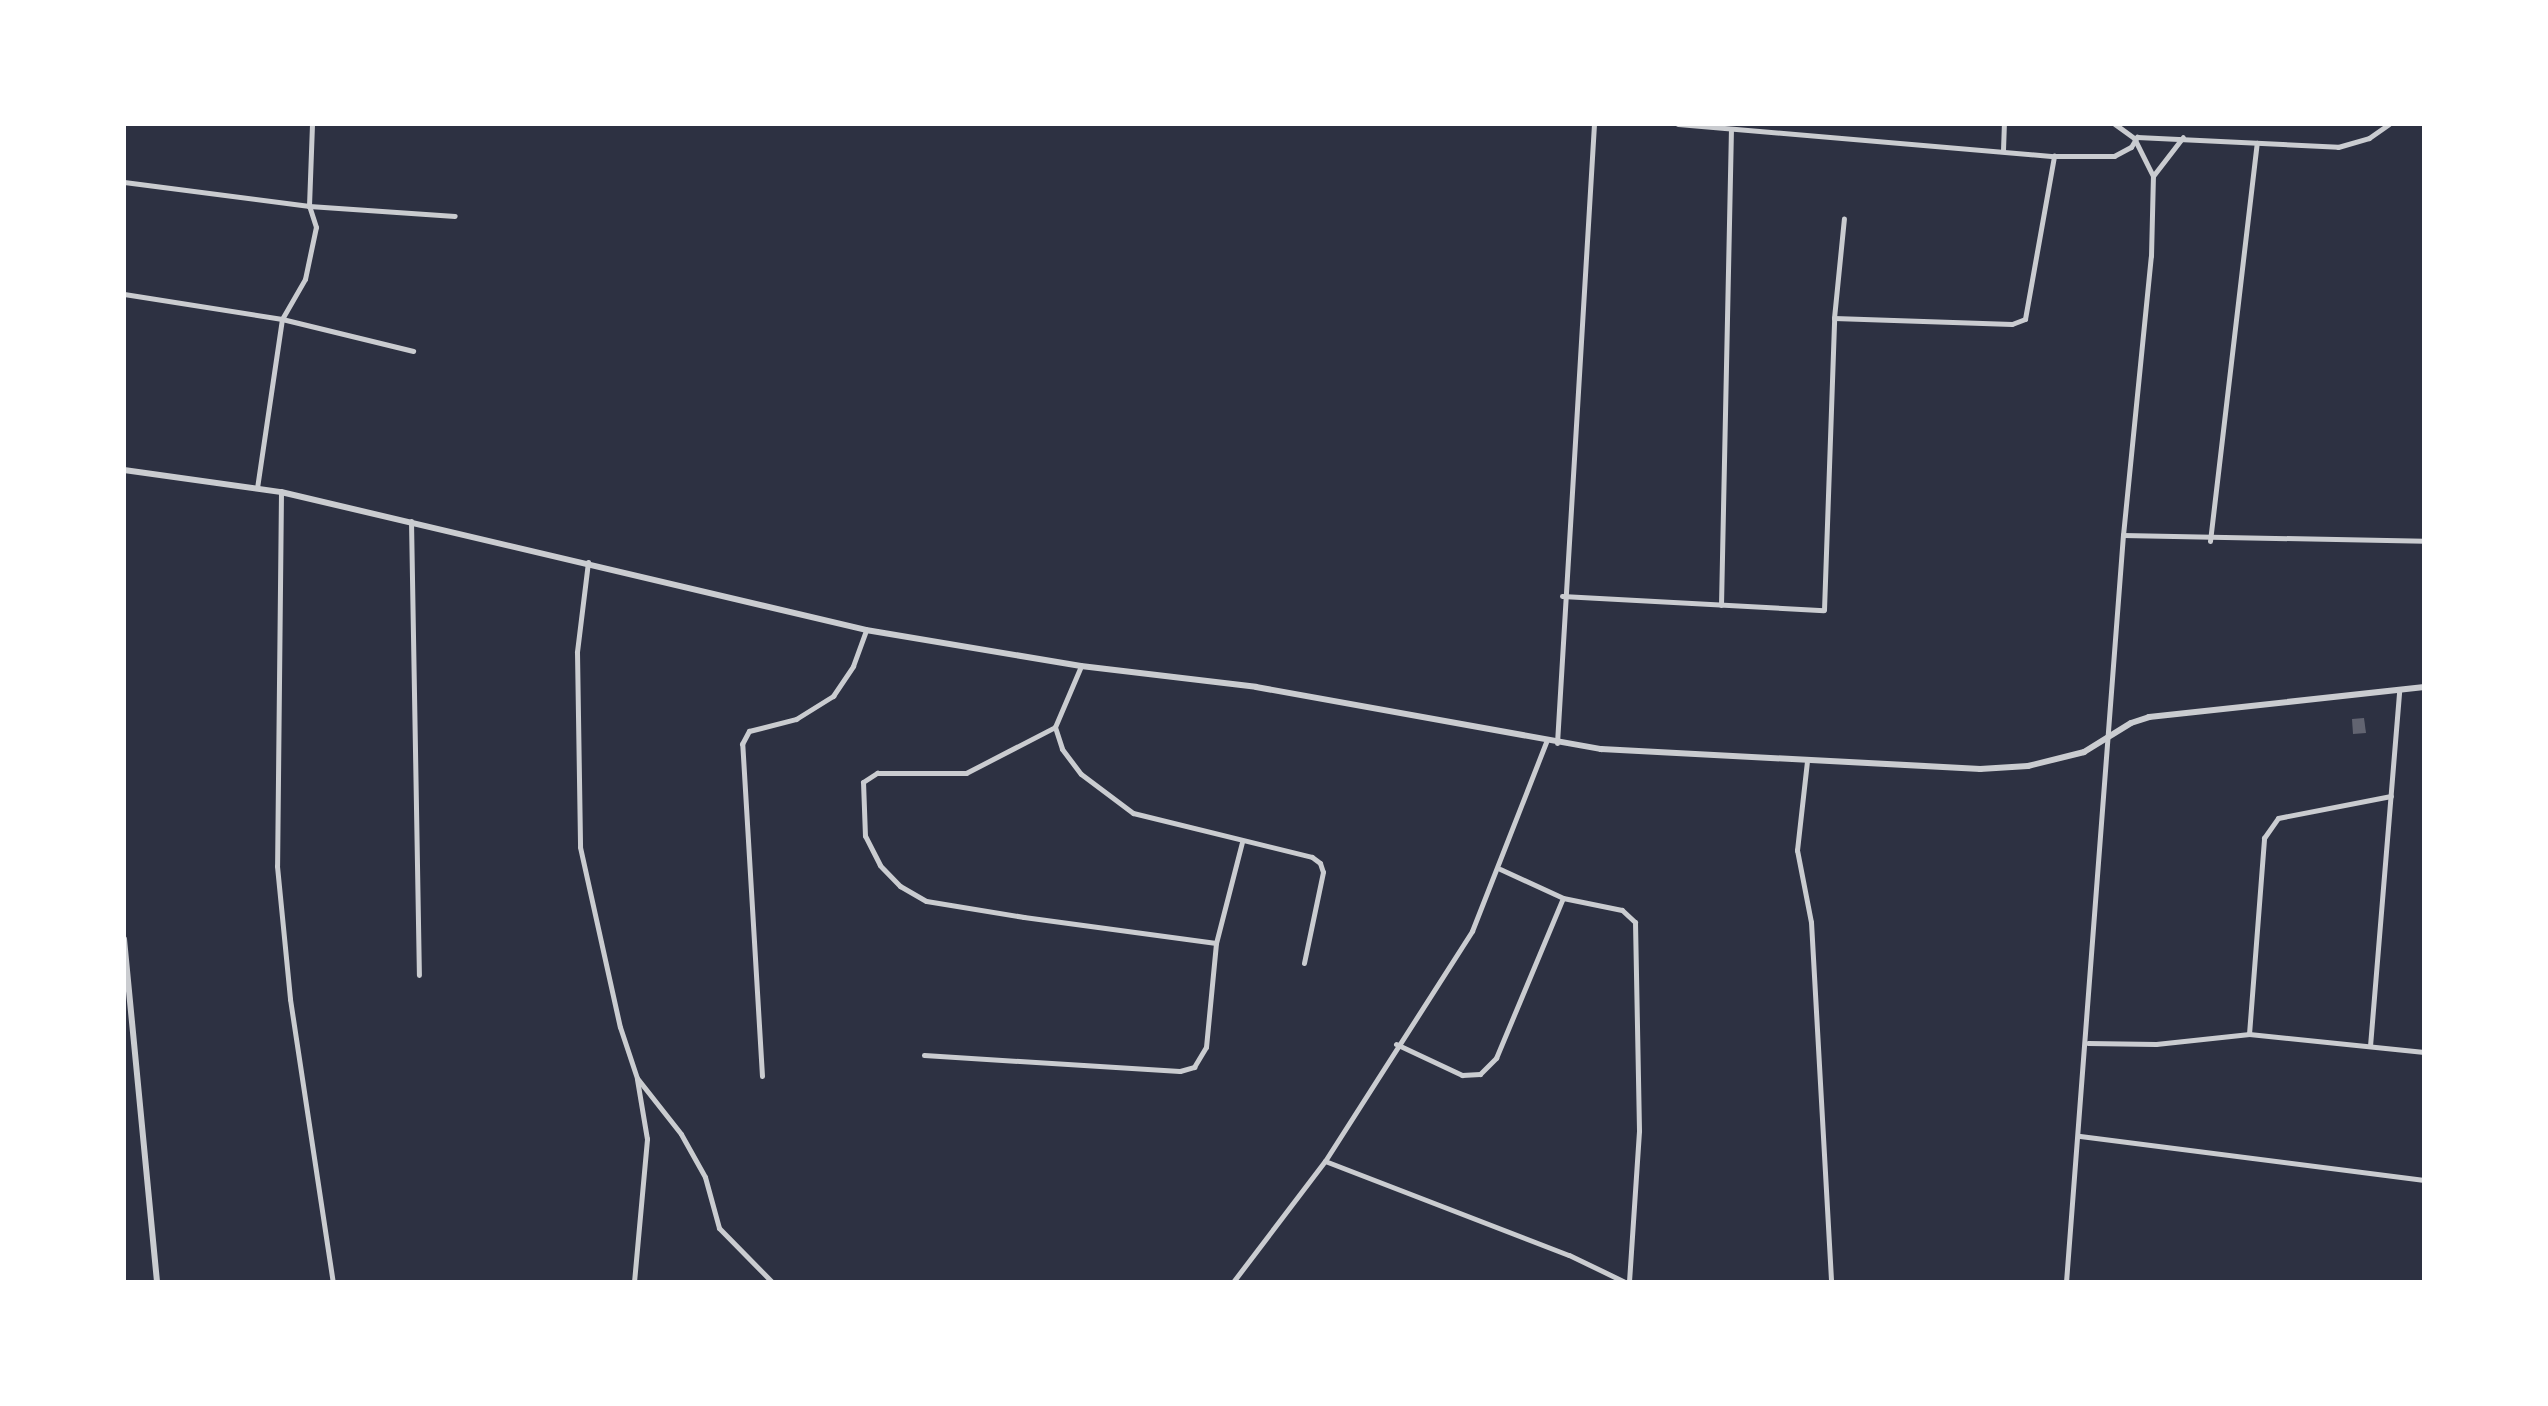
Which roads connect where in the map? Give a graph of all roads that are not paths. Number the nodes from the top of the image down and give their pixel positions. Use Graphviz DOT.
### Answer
graph roads {
  1 [pos="312,124"];
  2 [pos="1594,124"];
  3 [pos="1678,124"];
  4 [pos="2004,124"];
  5 [pos="2115,124"];
  6 [pos="2389,124"];
  7 [pos="1731,131"];
  8 [pos="2183,137"];
  9 [pos="2134,138"];
  10 [pos="2257,143"];
  11 [pos="2003,150"];
  12 [pos="2054,156"];
  13 [pos="2153,176"];
  14 [pos="124,182"];
  15 [pos="309,206"];
  16 [pos="455,216"];
  17 [pos="1844,218"];
  18 [pos="124,294"];
  19 [pos="1834,318"];
  20 [pos="282,319"];
  21 [pos="413,351"];
  22 [pos="124,470"];
  23 [pos="257,488"];
  24 [pos="281,492"];
  25 [pos="411,521"];
  26 [pos="2123,535"];
  27 [pos="2210,541"];
  28 [pos="2424,541"];
  29 [pos="589,561"];
  30 [pos="1562,596"];
  31 [pos="1721,605"];
  32 [pos="866,630"];
  33 [pos="1081,666"];
  34 [pos="2424,687"];
  35 [pos="2399,690"];
  36 [pos="1055,727"];
  37 [pos="2107,738"];
  38 [pos="1546,742"];
  39 [pos="1557,744"];
  40 [pos="1807,761"];
  41 [pos="2391,796"];
  42 [pos="1242,842"];
  43 [pos="1500,869"];
  44 [pos="1563,898"];
  45 [pos="124,939"];
  46 [pos="1216,943"];
  47 [pos="1304,963"];
  48 [pos="419,975"];
  49 [pos="2249,1034"];
  50 [pos="2088,1043"];
  51 [pos="1396,1044"];
  52 [pos="2370,1046"];
  53 [pos="2424,1052"];
  54 [pos="924,1055"];
  55 [pos="762,1076"];
  56 [pos="637,1078"];
  57 [pos="2080,1136"];
  58 [pos="1325,1161"];
  59 [pos="2424,1180"];
  60 [pos="157,1282"];
  61 [pos="333,1282"];
  62 [pos="634,1282"];
  63 [pos="772,1282"];
  64 [pos="1233,1282"];
  65 [pos="1627,1282"];
  66 [pos="1831,1282"];
  67 [pos="2066,1282"];
  1 -- 15 [label="street"];
  2 -- 30 [label="street"];
  3 -- 7 [label="street"];
  4 -- 11 [label="street"];
  5 -- 9 [label="street"];
  6 -- 10 [label="street"];
  7 -- 11 [label="street"];
  7 -- 31 [label="street"];
  8 -- 9 [label="street"];
  8 -- 10 [label="street"];
  8 -- 13 [label="street"];
  9 -- 12 [label="street"];
  9 -- 13 [label="street"];
  10 -- 27 [label="street"];
  11 -- 12 [label="street"];
  12 -- 19 [label="street"];
  13 -- 26 [label="street"];
  14 -- 15 [label="street"];
  15 -- 16 [label="street"];
  15 -- 20 [label="street"];
  17 -- 19 [label="street"];
  18 -- 20 [label="street"];
  19 -- 31 [label="street"];
  20 -- 21 [label="street"];
  20 -- 23 [label="street"];
  22 -- 23 [label="street"];
  23 -- 24 [label="street"];
  24 -- 25 [label="street"];
  24 -- 61 [label="street"];
  25 -- 29 [label="street"];
  25 -- 48 [label="street"];
  26 -- 27 [label="street"];
  26 -- 37 [label="street"];
  27 -- 28 [label="street"];
  29 -- 32 [label="street"];
  29 -- 56 [label="street"];
  30 -- 31 [label="street"];
  30 -- 39 [label="street"];
  32 -- 33 [label="street"];
  32 -- 55 [label="street"];
  33 -- 36 [label="street"];
  33 -- 38 [label="street"];
  34 -- 35 [label="street"];
  35 -- 37 [label="street"];
  35 -- 41 [label="street"];
  36 -- 42 [label="street"];
  36 -- 46 [label="street"];
  37 -- 40 [label="street"];
  37 -- 50 [label="street"];
  38 -- 39 [label="street"];
  38 -- 43 [label="street"];
  39 -- 40 [label="street"];
  40 -- 66 [label="street"];
  41 -- 49 [label="street"];
  41 -- 52 [label="street"];
  42 -- 46 [label="street"];
  42 -- 47 [label="street"];
  43 -- 44 [label="street"];
  43 -- 51 [label="street"];
  44 -- 51 [label="street"];
  44 -- 65 [label="street"];
  45 -- 60 [label="street"];
  46 -- 54 [label="street"];
  49 -- 50 [label="street"];
  49 -- 52 [label="street"];
  50 -- 57 [label="street"];
  51 -- 58 [label="street"];
  52 -- 53 [label="street"];
  56 -- 62 [label="street"];
  56 -- 63 [label="street"];
  57 -- 59 [label="street"];
  57 -- 67 [label="street"];
  58 -- 64 [label="street"];
  58 -- 65 [label="street"];
}
